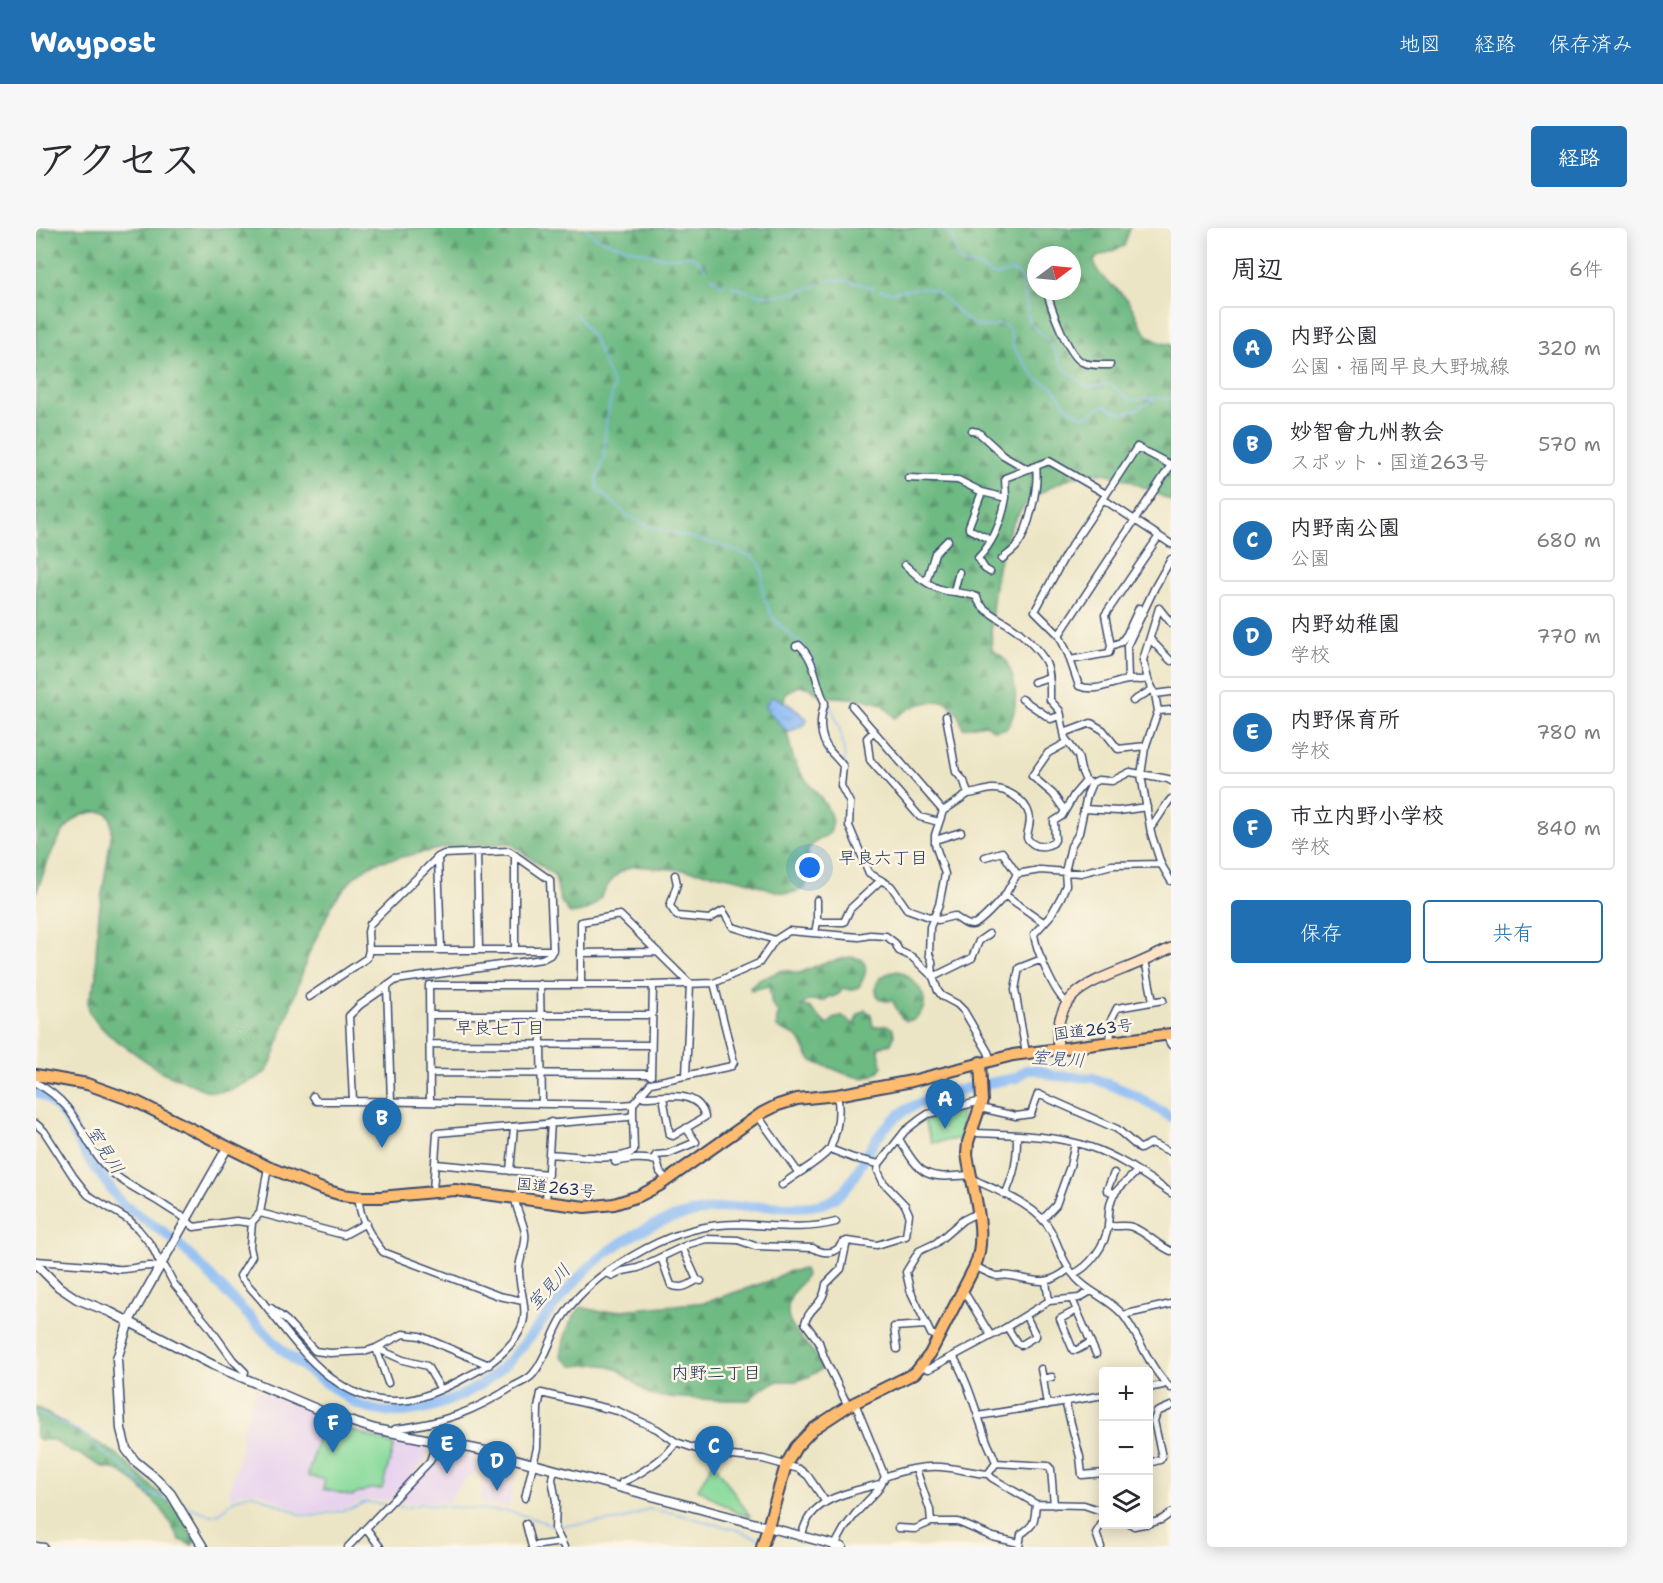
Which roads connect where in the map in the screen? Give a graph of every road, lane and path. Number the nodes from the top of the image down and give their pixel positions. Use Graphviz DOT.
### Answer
graph roads {
  1 [pos="1049,300"];
  2 [pos="1110,365"];
  3 [pos="972,431"];
  4 [pos="1171,465"];
  5 [pos="1036,466"];
  6 [pos="1028,469"];
  7 [pos="908,478"];
  8 [pos="982,492"];
  9 [pos="1104,496"];
  10 [pos="1006,498"];
  11 [pos="1135,520"];
  12 [pos="1159,536"];
  13 [pos="948,540"];
  14 [pos="991,540"];
  15 [pos="1171,544"];
  16 [pos="1002,559"];
  17 [pos="1171,559"];
  18 [pos="905,565"];
  19 [pos="959,572"];
  20 [pos="990,572"];
  21 [pos="926,582"];
  22 [pos="954,591"];
  23 [pos="1139,608"];
  24 [pos="1171,623"];
  25 [pos="1059,635"];
  26 [pos="1150,639"];
  27 [pos="796,645"];
  28 [pos="1111,646"];
  29 [pos="1070,660"];
  30 [pos="1171,661"];
  31 [pos="1049,677"];
  32 [pos="1148,679"];
  33 [pos="1128,680"];
  34 [pos="1034,682"];
  35 [pos="1154,692"];
  36 [pos="1171,692"];
  37 [pos="1022,699"];
  38 [pos="1133,701"];
  39 [pos="852,706"];
  40 [pos="1171,710"];
  41 [pos="1158,711"];
  42 [pos="946,716"];
  43 [pos="1061,716"];
  44 [pos="874,731"];
  45 [pos="1064,733"];
  46 [pos="1068,742"];
  47 [pos="1146,746"];
  48 [pos="1141,775"];
  49 [pos="1171,781"];
  50 [pos="1089,782"];
  51 [pos="968,794"];
  52 [pos="1171,799"];
  53 [pos="1147,807"];
  54 [pos="1084,808"];
  55 [pos="943,811"];
  56 [pos="1065,811"];
  57 [pos="939,822"];
  58 [pos="1150,827"];
  59 [pos="961,832"];
  60 [pos="935,840"];
  61 [pos="477,853"];
  62 [pos="514,855"];
  63 [pos="438,857"];
  64 [pos="985,857"];
  65 [pos="1161,864"];
  66 [pos="1065,872"];
  67 [pos="1017,873"];
  68 [pos="675,875"];
  69 [pos="881,880"];
  70 [pos="1171,881"];
  71 [pos="1005,895"];
  72 [pos="818,900"];
  73 [pos="933,918"];
  74 [pos="817,922"];
  75 [pos="1043,922"];
  76 [pos="815,933"];
  77 [pos="989,934"];
  78 [pos="775,940"];
  79 [pos="1171,948"];
  80 [pos="479,949"];
  81 [pos="369,950"];
  82 [pos="441,950"];
  83 [pos="515,950"];
  84 [pos="553,950"];
  85 [pos="658,952"];
  86 [pos="581,953"];
  87 [pos="1042,959"];
  88 [pos="1145,960"];
  89 [pos="429,976"];
  90 [pos="933,977"];
  91 [pos="714,983"];
  92 [pos="540,984"];
  93 [pos="581,984"];
  94 [pos="690,984"];
  95 [pos="429,985"];
  96 [pos="653,985"];
  97 [pos="387,986"];
  98 [pos="309,998"];
  99 [pos="1163,1000"];
  100 [pos="1153,1001"];
  101 [pos="1066,1003"];
  102 [pos="430,1015"];
  103 [pos="652,1015"];
  104 [pos="540,1016"];
  105 [pos="1169,1038"];
  106 [pos="1110,1043"];
  107 [pos="431,1044"];
  108 [pos="541,1045"];
  109 [pos="651,1045"];
  110 [pos="1058,1048"];
  111 [pos="1026,1053"];
  112 [pos="986,1061"];
  113 [pos="430,1073"];
  114 [pos="541,1074"];
  115 [pos="651,1074"];
  116 [pos="37,1075"];
  117 [pos="686,1076"];
  118 [pos="651,1083"];
  119 [pos="641,1094"];
  120 [pos="837,1095"];
  121 [pos="313,1096"];
  122 [pos="663,1096"];
  123 [pos="353,1101"];
  124 [pos="391,1101"];
  125 [pos="430,1102"];
  126 [pos="542,1104"];
  127 [pos="633,1104"];
  128 [pos="981,1104"];
  129 [pos="633,1115"];
  130 [pos="758,1116"];
  131 [pos="551,1122"];
  132 [pos="36,1124"];
  133 [pos="514,1127"];
  134 [pos="686,1128"];
  135 [pos="972,1130"];
  136 [pos="1017,1136"];
  137 [pos="898,1139"];
  138 [pos="1075,1143"];
  139 [pos="227,1149"];
  140 [pos="831,1149"];
  141 [pos="1171,1152"];
  142 [pos="549,1154"];
  143 [pos="653,1160"];
  144 [pos="615,1162"];
  145 [pos="435,1164"];
  146 [pos="879,1164"];
  147 [pos="268,1167"];
  148 [pos="510,1171"];
  149 [pos="1137,1171"];
  150 [pos="798,1172"];
  151 [pos="1114,1173"];
  152 [pos="548,1174"];
  153 [pos="971,1179"];
  154 [pos="667,1180"];
  155 [pos="782,1185"];
  156 [pos="433,1191"];
  157 [pos="1171,1193"];
  158 [pos="1115,1194"];
  159 [pos="1005,1195"];
  160 [pos="359,1197"];
  161 [pos="515,1198"];
  162 [pos="546,1201"];
  163 [pos="260,1213"];
  164 [pos="977,1213"];
  165 [pos="1043,1219"];
  166 [pos="188,1220"];
  167 [pos="836,1222"];
  168 [pos="252,1223"];
  169 [pos="366,1223"];
  170 [pos="1108,1225"];
  171 [pos="847,1241"];
  172 [pos="682,1247"];
  173 [pos="1171,1251"];
  174 [pos="661,1257"];
  175 [pos="36,1263"];
  176 [pos="160,1266"];
  177 [pos="975,1266"];
  178 [pos="1071,1272"];
  179 [pos="607,1273"];
  180 [pos="1046,1282"];
  181 [pos="963,1290"];
  182 [pos="1091,1291"];
  183 [pos="1072,1299"];
  184 [pos="262,1301"];
  185 [pos="523,1301"];
  186 [pos="1049,1301"];
  187 [pos="1171,1304"];
  188 [pos="1077,1310"];
  189 [pos="1123,1315"];
  190 [pos="1026,1316"];
  191 [pos="129,1321"];
  192 [pos="927,1325"];
  193 [pos="1007,1327"];
  194 [pos="991,1336"];
  195 [pos="939,1337"];
  196 [pos="1091,1342"];
  197 [pos="376,1348"];
  198 [pos="897,1349"];
  199 [pos="1096,1354"];
  200 [pos="953,1356"];
  201 [pos="489,1365"];
  202 [pos="921,1367"];
  203 [pos="1041,1370"];
  204 [pos="243,1377"];
  205 [pos="1052,1377"];
  206 [pos="1043,1379"];
  207 [pos="388,1383"];
  208 [pos="1165,1383"];
  209 [pos="1153,1387"];
  210 [pos="440,1388"];
  211 [pos="1171,1388"];
  212 [pos="1099,1396"];
  213 [pos="1065,1401"];
  214 [pos="852,1405"];
  215 [pos="1047,1405"];
  216 [pos="1171,1407"];
  217 [pos="978,1416"];
  218 [pos="393,1433"];
  219 [pos="437,1441"];
  220 [pos="676,1442"];
  221 [pos="1153,1462"];
  222 [pos="996,1463"];
  223 [pos="534,1464"];
  224 [pos="786,1465"];
  225 [pos="916,1469"];
  226 [pos="554,1470"];
  227 [pos="1099,1473"];
  228 [pos="988,1474"];
  229 [pos="885,1477"];
  230 [pos="880,1484"];
  231 [pos="621,1488"];
  232 [pos="525,1498"];
  233 [pos="825,1502"];
  234 [pos="1036,1504"];
  235 [pos="1053,1505"];
  236 [pos="1099,1510"];
  237 [pos="1171,1513"];
  238 [pos="931,1522"];
  239 [pos="1153,1522"];
  240 [pos="526,1524"];
  241 [pos="767,1527"];
  242 [pos="366,1528"];
  243 [pos="898,1528"];
  244 [pos="1099,1528"];
  245 [pos="802,1536"];
  246 [pos="563,1545"];
  247 [pos="1019,1545"];
  248 [pos="36,1546"];
  249 [pos="837,1546"];
  250 [pos="1105,1546"];
  251 [pos="44,1547"];
  252 [pos="203,1547"];
  253 [pos="348,1547"];
  254 [pos="380,1547"];
  255 [pos="532,1547"];
  256 [pos="762,1547"];
  1 -- 2 [label="street"];
  3 -- 6 [label="street"];
  4 -- 9 [label="street"];
  4 -- 11 [label="street"];
  5 -- 6 [label="street"];
  5 -- 9 [label="street"];
  5 -- 16 [label="street"];
  6 -- 10 [label="street"];
  7 -- 8 [label="street"];
  8 -- 10 [label="street"];
  8 -- 14 [label="street"];
  9 -- 11 [label="street"];
  9 -- 25 [label="street"];
  10 -- 14 [label="street"];
  11 -- 12 [label="street"];
  11 -- 25 [label="street"];
  12 -- 15 [label="street"];
  12 -- 28 [label="street"];
  13 -- 21 [label="street"];
  14 -- 20 [label="street"];
  17 -- 33 [label="street"];
  18 -- 21 [label="street"];
  19 -- 22 [label="street"];
  21 -- 22 [label="street"];
  22 -- 31 [label="street"];
  23 -- 28 [label="street"];
  24 -- 26 [label="street"];
  25 -- 29 [label="street"];
  26 -- 30 [label="street"];
  26 -- 32 [label="street"];
  27 -- 69 [label="street"];
  28 -- 29 [label="street"];
  29 -- 33 [label="street"];
  31 -- 34 [label="street"];
  31 -- 43 [label="street"];
  32 -- 33 [label="street"];
  32 -- 35 [label="street"];
  35 -- 36 [label="street"];
  35 -- 38 [label="street"];
  35 -- 41 [label="street"];
  37 -- 43 [label="street"];
  39 -- 44 [label="street"];
  40 -- 41 [label="street"];
  41 -- 47 [label="street"];
  42 -- 51 [label="street"];
  43 -- 45 [label="street"];
  44 -- 55 [label="street"];
  44 -- 57 [label="street"];
  45 -- 46 [label="street"];
  45 -- 47 [label="street"];
  46 -- 50 [label="street"];
  46 -- 56 [label="street"];
  47 -- 48 [label="street"];
  48 -- 49 [label="street"];
  48 -- 50 [label="street"];
  48 -- 53 [label="street"];
  50 -- 54 [label="street"];
  50 -- 56 [label="street"];
  51 -- 55 [label="street"];
  51 -- 56 [label="street"];
  52 -- 58 [label="street"];
  53 -- 54 [label="street"];
  53 -- 58 [label="street"];
  54 -- 66 [label="street"];
  55 -- 57 [label="street"];
  57 -- 60 [label="street"];
  58 -- 65 [label="street"];
  59 -- 60 [label="street"];
  60 -- 73 [label="street"];
  61 -- 62 [label="street"];
  61 -- 63 [label="street"];
  61 -- 80 [label="street"];
  62 -- 83 [label="street"];
  62 -- 84 [label="street"];
  63 -- 81 [label="street"];
  63 -- 82 [label="street"];
  64 -- 67 [label="street"];
  65 -- 66 [label="street"];
  65 -- 70 [label="street"];
  66 -- 67 [label="street"];
  66 -- 75 [label="street"];
  67 -- 71 [label="street"];
  68 -- 78 [label="street"];
  69 -- 73 [label="street"];
  69 -- 74 [label="street"];
  71 -- 73 [label="street"];
  71 -- 75 [label="street"];
  72 -- 74 [label="street"];
  73 -- 90 [label="street"];
  74 -- 76 [label="street"];
  75 -- 87 [label="street"];
  76 -- 78 [label="street"];
  76 -- 90 [label="street"];
  77 -- 90 [label="street"];
  78 -- 91 [label="street"];
  79 -- 88 [label="main road"];
  80 -- 82 [label="street"];
  80 -- 83 [label="street"];
  81 -- 82 [label="street"];
  81 -- 98 [label="street"];
  83 -- 84 [label="street"];
  84 -- 89 [label="street"];
  85 -- 86 [label="street"];
  85 -- 86 [label="street"];
  85 -- 94 [label="street"];
  86 -- 93 [label="street"];
  87 -- 101 [label="street"];
  87 -- 111 [label="street"];
  88 -- 100 [label="street"];
  88 -- 101 [label="main road"];
  89 -- 95 [label="street"];
  89 -- 97 [label="street"];
  90 -- 112 [label="street"];
  91 -- 94 [label="street"];
  91 -- 117 [label="street"];
  92 -- 93 [label="street"];
  92 -- 95 [label="street"];
  92 -- 104 [label="street"];
  93 -- 96 [label="street"];
  94 -- 96 [label="street"];
  94 -- 117 [label="street"];
  95 -- 102 [label="street"];
  96 -- 103 [label="street"];
  97 -- 123 [label="street"];
  97 -- 124 [label="street"];
  99 -- 100 [label="street"];
  100 -- 106 [label="street"];
  101 -- 110 [label="main road"];
  102 -- 104 [label="street"];
  102 -- 107 [label="street"];
  103 -- 104 [label="street"];
  103 -- 109 [label="street"];
  104 -- 108 [label="street"];
  105 -- 106 [label="main road, 国道263号"];
  106 -- 110 [label="main road, 国道263号"];
  107 -- 108 [label="street"];
  107 -- 113 [label="street"];
  108 -- 109 [label="street"];
  108 -- 114 [label="street"];
  109 -- 115 [label="street"];
  110 -- 111 [label="main road, 国道263号"];
  111 -- 112 [label="main road, 国道263号"];
  112 -- 120 [label="main road, 国道263号"];
  112 -- 128 [label="main road"];
  113 -- 114 [label="street"];
  113 -- 125 [label="street"];
  114 -- 115 [label="street"];
  114 -- 126 [label="street"];
  115 -- 118 [label="street"];
  116 -- 139 [label="main road, 国道263号"];
  116 -- 166 [label="street"];
  117 -- 118 [label="street"];
  118 -- 119 [label="street"];
  119 -- 122 [label="street"];
  119 -- 127 [label="street"];
  120 -- 130 [label="main road, 国道263号"];
  120 -- 140 [label="street"];
  121 -- 123 [label="street"];
  122 -- 134 [label="street"];
  122 -- 134 [label="street"];
  123 -- 124 [label="street"];
  124 -- 125 [label="street"];
  125 -- 126 [label="street"];
  126 -- 127 [label="street"];
  127 -- 129 [label="street"];
  128 -- 135 [label="main road"];
  128 -- 137 [label="street"];
  128 -- 141 [label="street"];
  129 -- 131 [label="street"];
  129 -- 142 [label="street"];
  130 -- 150 [label="street"];
  130 -- 154 [label="main road, 国道263号"];
  131 -- 133 [label="street"];
  131 -- 142 [label="street"];
  132 -- 176 [label="street"];
  133 -- 145 [label="street"];
  133 -- 148 [label="street"];
  134 -- 143 [label="street"];
  135 -- 136 [label="street"];
  135 -- 153 [label="main road"];
  136 -- 138 [label="street"];
  136 -- 159 [label="street"];
  137 -- 146 [label="street"];
  137 -- 153 [label="street"];
  138 -- 149 [label="street"];
  138 -- 165 [label="street"];
  139 -- 147 [label="main road, 国道263号"];
  139 -- 166 [label="street"];
  140 -- 146 [label="street"];
  140 -- 150 [label="street"];
  142 -- 152 [label="street"];
  143 -- 144 [label="street"];
  143 -- 154 [label="street"];
  145 -- 148 [label="street"];
  145 -- 156 [label="street"];
  146 -- 171 [label="street"];
  147 -- 160 [label="main road, 国道263号"];
  147 -- 163 [label="street"];
  148 -- 152 [label="street"];
  149 -- 157 [label="street"];
  149 -- 158 [label="street"];
  150 -- 155 [label="street"];
  151 -- 158 [label="street"];
  152 -- 162 [label="street"];
  153 -- 159 [label="street"];
  153 -- 164 [label="main road"];
  154 -- 162 [label="main road, 国道263号"];
  156 -- 160 [label="main road, 国道263号"];
  156 -- 161 [label="main road, 国道263号"];
  158 -- 170 [label="street"];
  159 -- 165 [label="street"];
  160 -- 169 [label="street"];
  161 -- 162 [label="main road, 国道263号"];
  161 -- 185 [label="street"];
  163 -- 168 [label="street"];
  163 -- 169 [label="street"];
  164 -- 177 [label="main road"];
  164 -- 192 [label="street"];
  165 -- 178 [label="street"];
  166 -- 168 [label="street"];
  166 -- 176 [label="street"];
  167 -- 179 [label="street"];
  168 -- 184 [label="street"];
  169 -- 185 [label="street"];
  170 -- 173 [label="street"];
  170 -- 178 [label="street"];
  171 -- 172 [label="street"];
  171 -- 214 [label="street"];
  172 -- 174 [label="street"];
  172 -- 174 [label="street"];
  174 -- 179 [label="street"];
  175 -- 176 [label="street"];
  175 -- 191 [label="street"];
  176 -- 191 [label="street"];
  176 -- 204 [label="street"];
  177 -- 180 [label="street"];
  177 -- 181 [label="main road"];
  178 -- 180 [label="street"];
  178 -- 182 [label="street"];
  179 -- 218 [label="street"];
  180 -- 186 [label="street"];
  181 -- 194 [label="street"];
  181 -- 195 [label="main road"];
  182 -- 183 [label="street"];
  182 -- 189 [label="street"];
  183 -- 186 [label="street"];
  183 -- 188 [label="street"];
  184 -- 197 [label="street"];
  184 -- 210 [label="street"];
  185 -- 201 [label="street"];
  186 -- 190 [label="street"];
  187 -- 189 [label="street"];
  188 -- 196 [label="street"];
  188 -- 196 [label="street"];
  189 -- 208 [label="street"];
  190 -- 193 [label="street"];
  190 -- 193 [label="street"];
  191 -- 204 [label="street"];
  191 -- 252 [label="street"];
  192 -- 195 [label="street"];
  192 -- 198 [label="street"];
  193 -- 194 [label="street"];
  194 -- 200 [label="street"];
  195 -- 202 [label="main road"];
  196 -- 199 [label="street"];
  197 -- 201 [label="street"];
  197 -- 207 [label="street"];
  197 -- 210 [label="street"];
  200 -- 202 [label="street"];
  200 -- 217 [label="street"];
  201 -- 210 [label="street"];
  202 -- 214 [label="main road"];
  203 -- 206 [label="street"];
  204 -- 218 [label="street"];
  205 -- 206 [label="street"];
  206 -- 215 [label="street"];
  208 -- 209 [label="street"];
  208 -- 211 [label="street"];
  212 -- 213 [label="street"];
  213 -- 215 [label="street"];
  213 -- 227 [label="street"];
  214 -- 224 [label="main road"];
  214 -- 229 [label="street"];
  215 -- 217 [label="street"];
  216 -- 221 [label="street"];
  217 -- 222 [label="street"];
  218 -- 219 [label="street"];
  219 -- 223 [label="street"];
  219 -- 242 [label="street"];
  220 -- 223 [label="street"];
  220 -- 224 [label="street"];
  220 -- 231 [label="street"];
  222 -- 228 [label="street"];
  222 -- 235 [label="street"];
  223 -- 226 [label="street"];
  223 -- 232 [label="street"];
  224 -- 233 [label="street"];
  224 -- 241 [label="main road"];
  225 -- 228 [label="street"];
  225 -- 229 [label="street"];
  225 -- 238 [label="street"];
  226 -- 231 [label="street"];
  226 -- 246 [label="street"];
  228 -- 234 [label="street"];
  229 -- 230 [label="street"];
  230 -- 233 [label="street"];
  230 -- 249 [label="street"];
  231 -- 241 [label="street"];
  233 -- 245 [label="street"];
  234 -- 235 [label="street"];
  234 -- 247 [label="street"];
  235 -- 236 [label="street"];
  237 -- 239 [label="street"];
  238 -- 243 [label="street"];
  238 -- 247 [label="street"];
  240 -- 255 [label="street"];
  241 -- 245 [label="street"];
  241 -- 256 [label="main road"];
  242 -- 253 [label="street"];
  242 -- 254 [label="street"];
  244 -- 250 [label="street"];
  245 -- 249 [label="street"];
  246 -- 255 [label="street"];
  248 -- 251 [label="street"];
}
